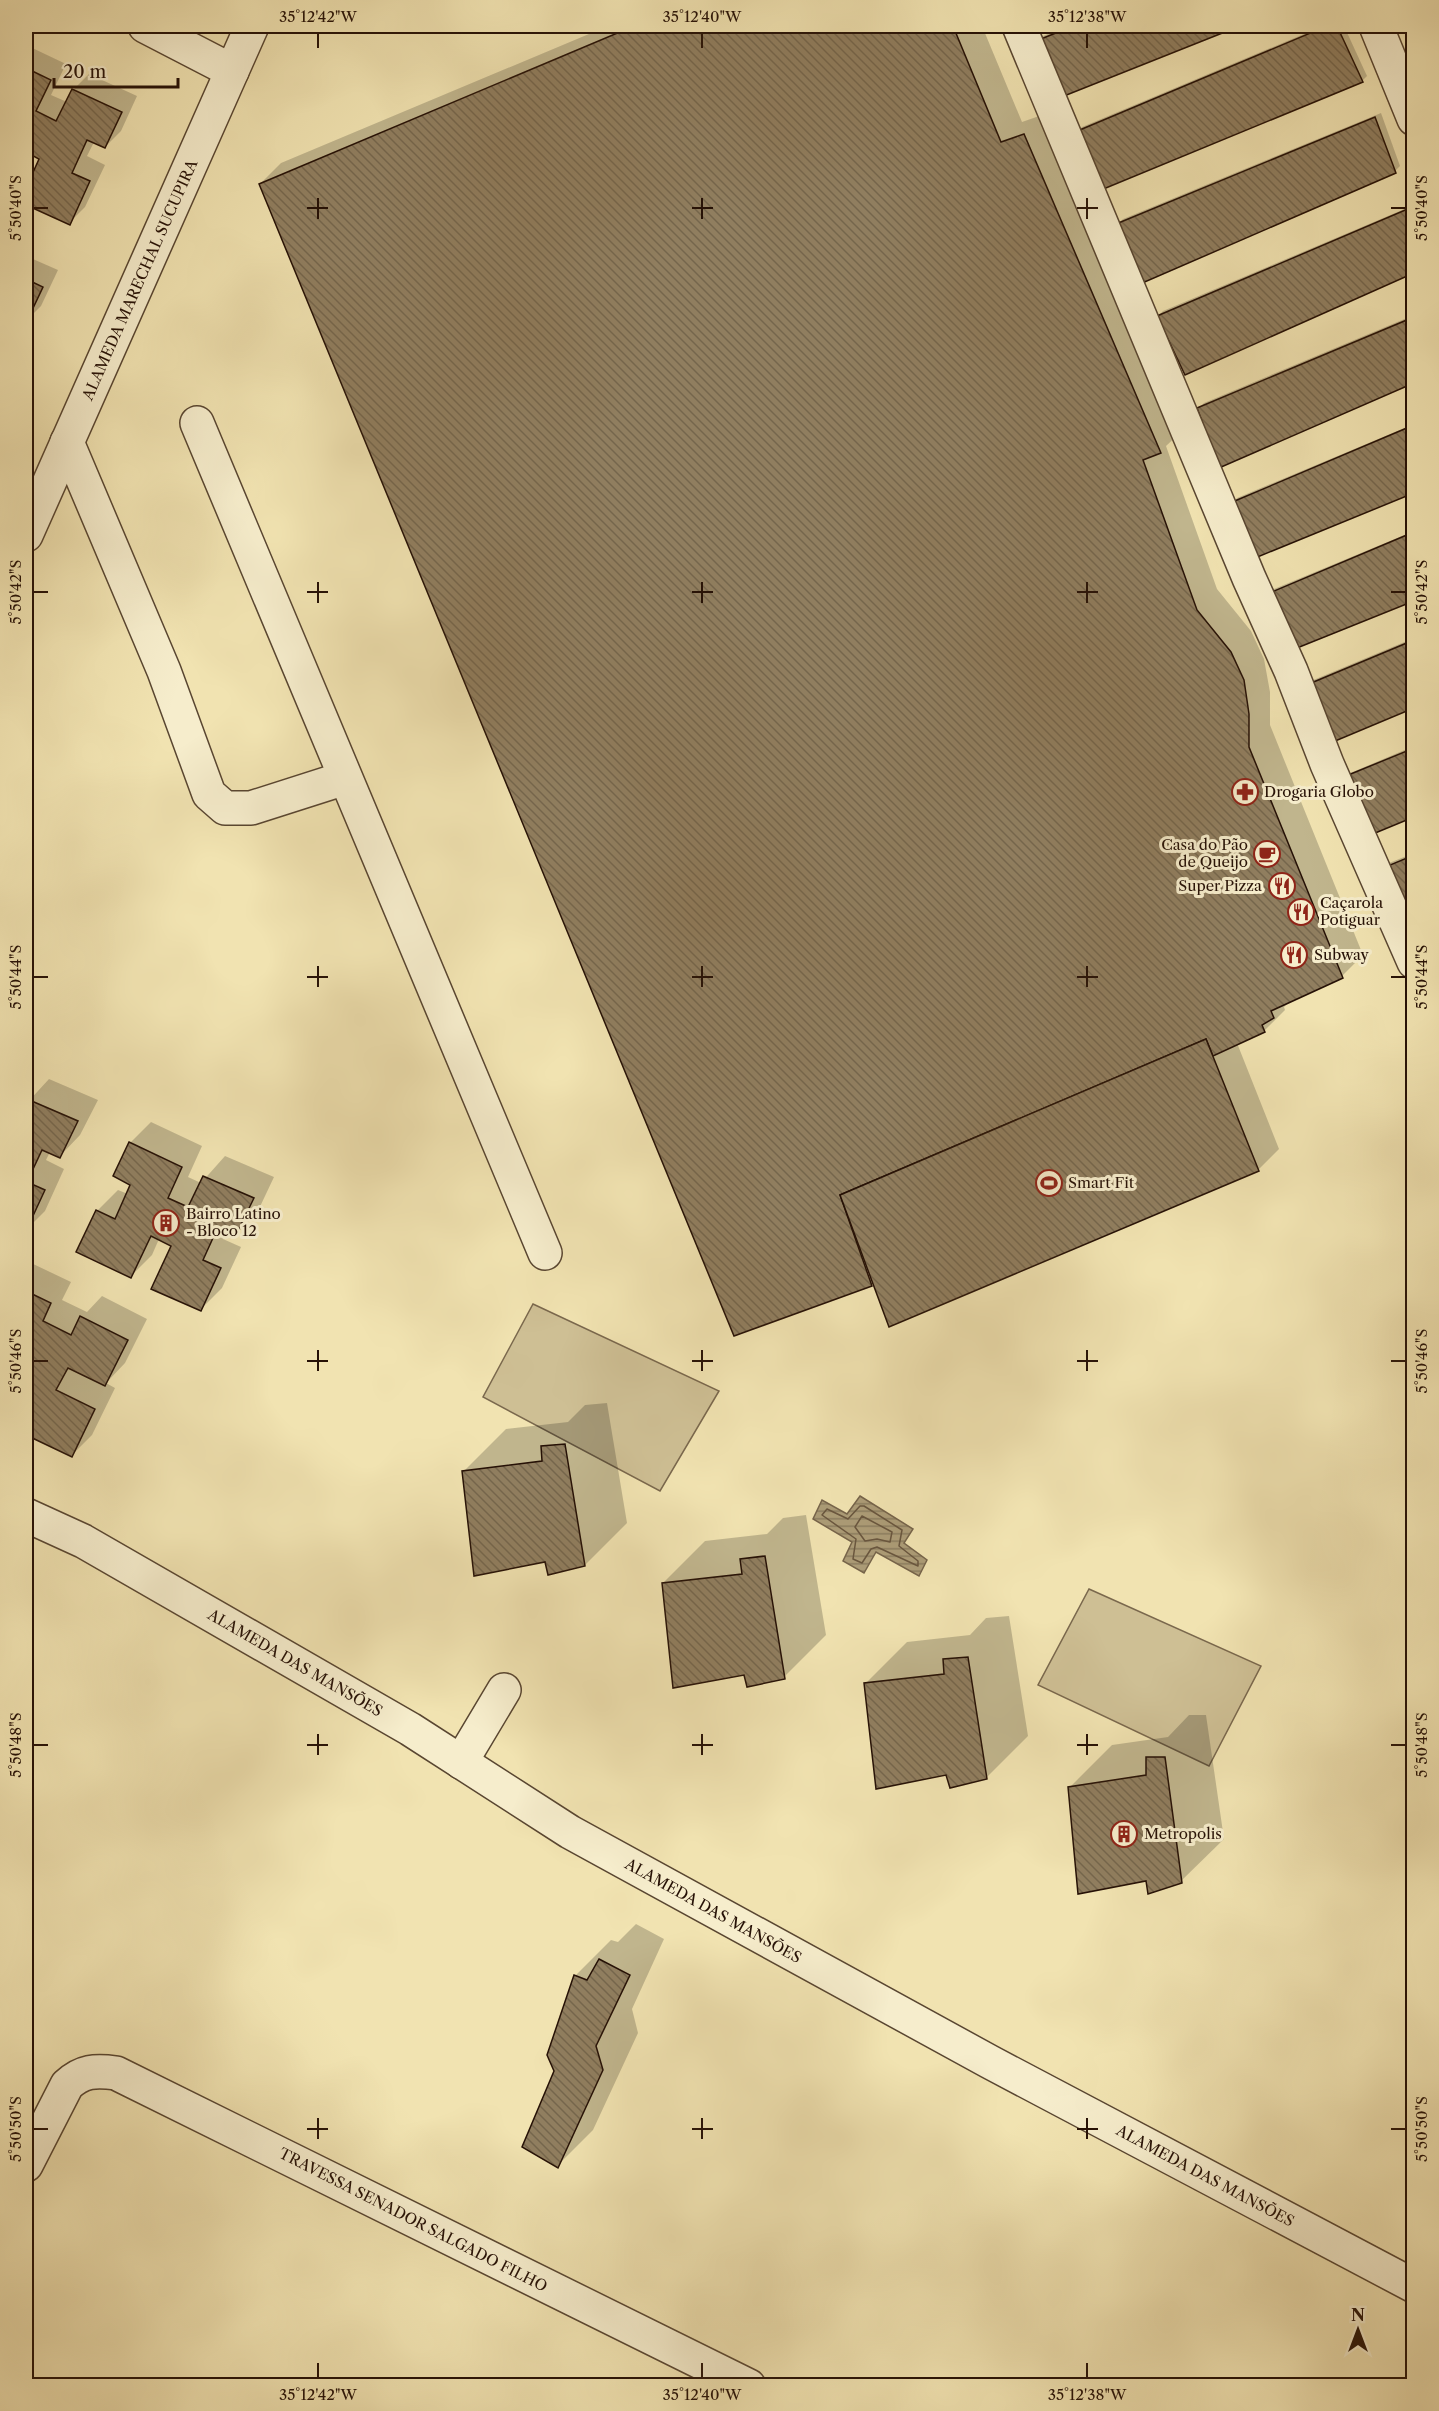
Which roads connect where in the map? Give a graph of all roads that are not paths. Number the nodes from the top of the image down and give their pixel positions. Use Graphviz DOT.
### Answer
graph roads {
  1 [pos="145,26"];
  2 [pos="252,26"];
  3 [pos="1019,26"];
  4 [pos="1376,26"];
  5 [pos="232,71"];
  6 [pos="1413,119"];
  7 [pos="197,423"];
  8 [pos="67,442"];
  9 [pos="26,534"];
  10 [pos="345,778"];
  11 [pos="1413,962"];
  12 [pos="544,1253"];
  13 [pos="26,1515"];
  14 [pos="504,1690"];
  15 [pos="461,1762"];
  16 [pos="26,2165"];
  17 [pos="1413,2286"];
  18 [pos="749,2385"];
  1 -- 5 [label="street"];
  2 -- 5 [label="street, ALAMEDA MARECHAL SUCUPIRA"];
  3 -- 11 [label="street"];
  4 -- 6 [label="street"];
  5 -- 8 [label="street, ALAMEDA MARECHAL SUCUPIRA"];
  7 -- 10 [label="street"];
  8 -- 9 [label="street, ALAMEDA MARECHAL SUCUPIRA"];
  8 -- 10 [label="street"];
  10 -- 12 [label="street"];
  13 -- 15 [label="street, ALAMEDA DAS MANSÕES"];
  14 -- 15 [label="street"];
  15 -- 17 [label="street, ALAMEDA DAS MANSÕES"];
  16 -- 18 [label="street, TRAVESSA SENADOR SALGADO FILHO"];
}
